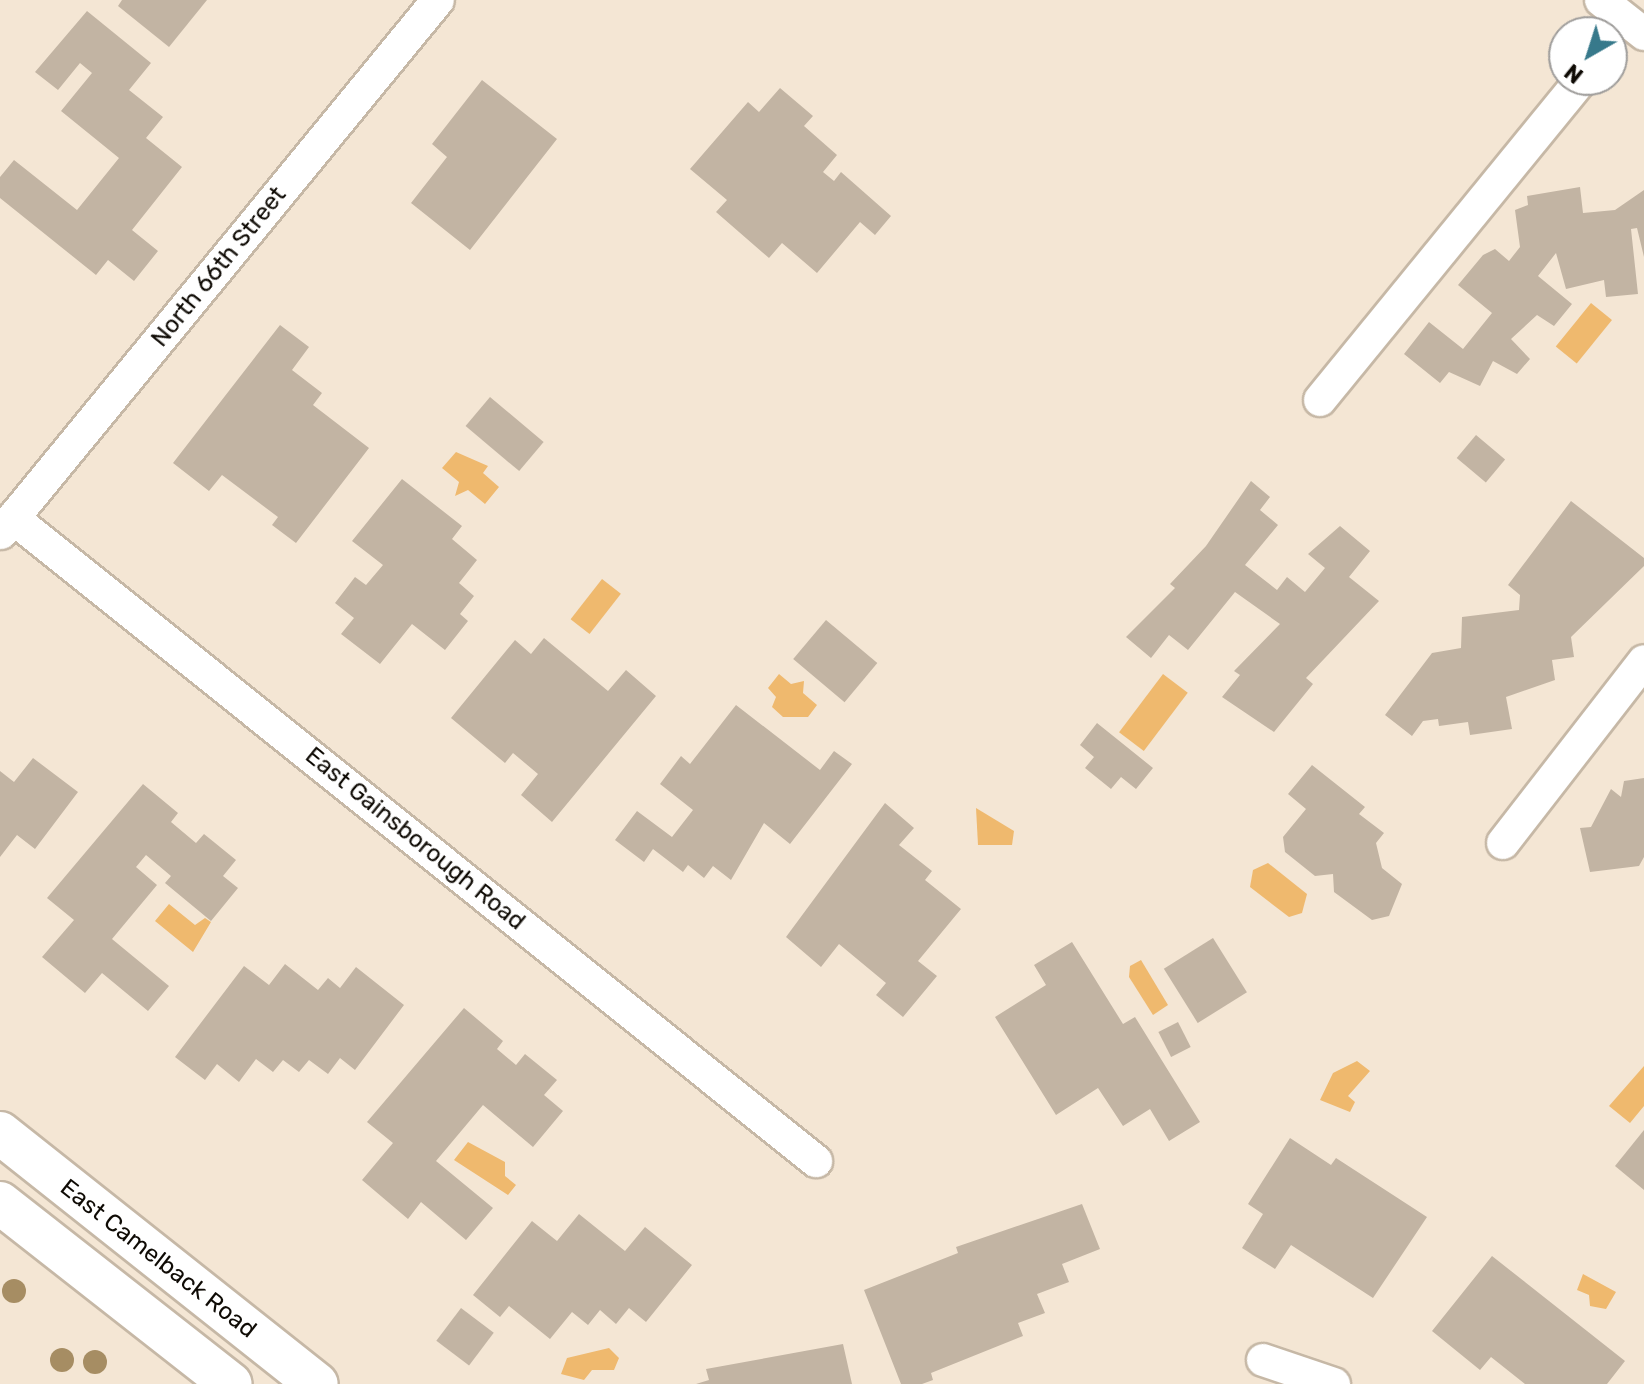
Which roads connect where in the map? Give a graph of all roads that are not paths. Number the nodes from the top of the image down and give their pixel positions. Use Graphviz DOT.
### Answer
graph roads {
  1 [pos="438,0"];
  2 [pos="1601,0"];
  3 [pos="1614,16"];
  4 [pos="1568,96"];
  5 [pos="1320,400"];
  6 [pos="6,527"];
  7 [pos="1644,661"];
  8 [pos="1503,843"];
  9 [pos="0,1133"];
  10 [pos="816,1161"];
  11 [pos="0,1203"];
  12 [pos="1263,1360"];
  13 [pos="231,1384"];
  14 [pos="317,1384"];
  15 [pos="1334,1384"];
  1 -- 6 [label="street, North 66th Street"];
  2 -- 3 [label="street"];
  4 -- 5 [label="street"];
  6 -- 10 [label="street, East Gainsborough Road"];
  7 -- 8 [label="street"];
  9 -- 14 [label="main road, East Camelback Road"];
  11 -- 13 [label="main road"];
  12 -- 15 [label="street"];
}
